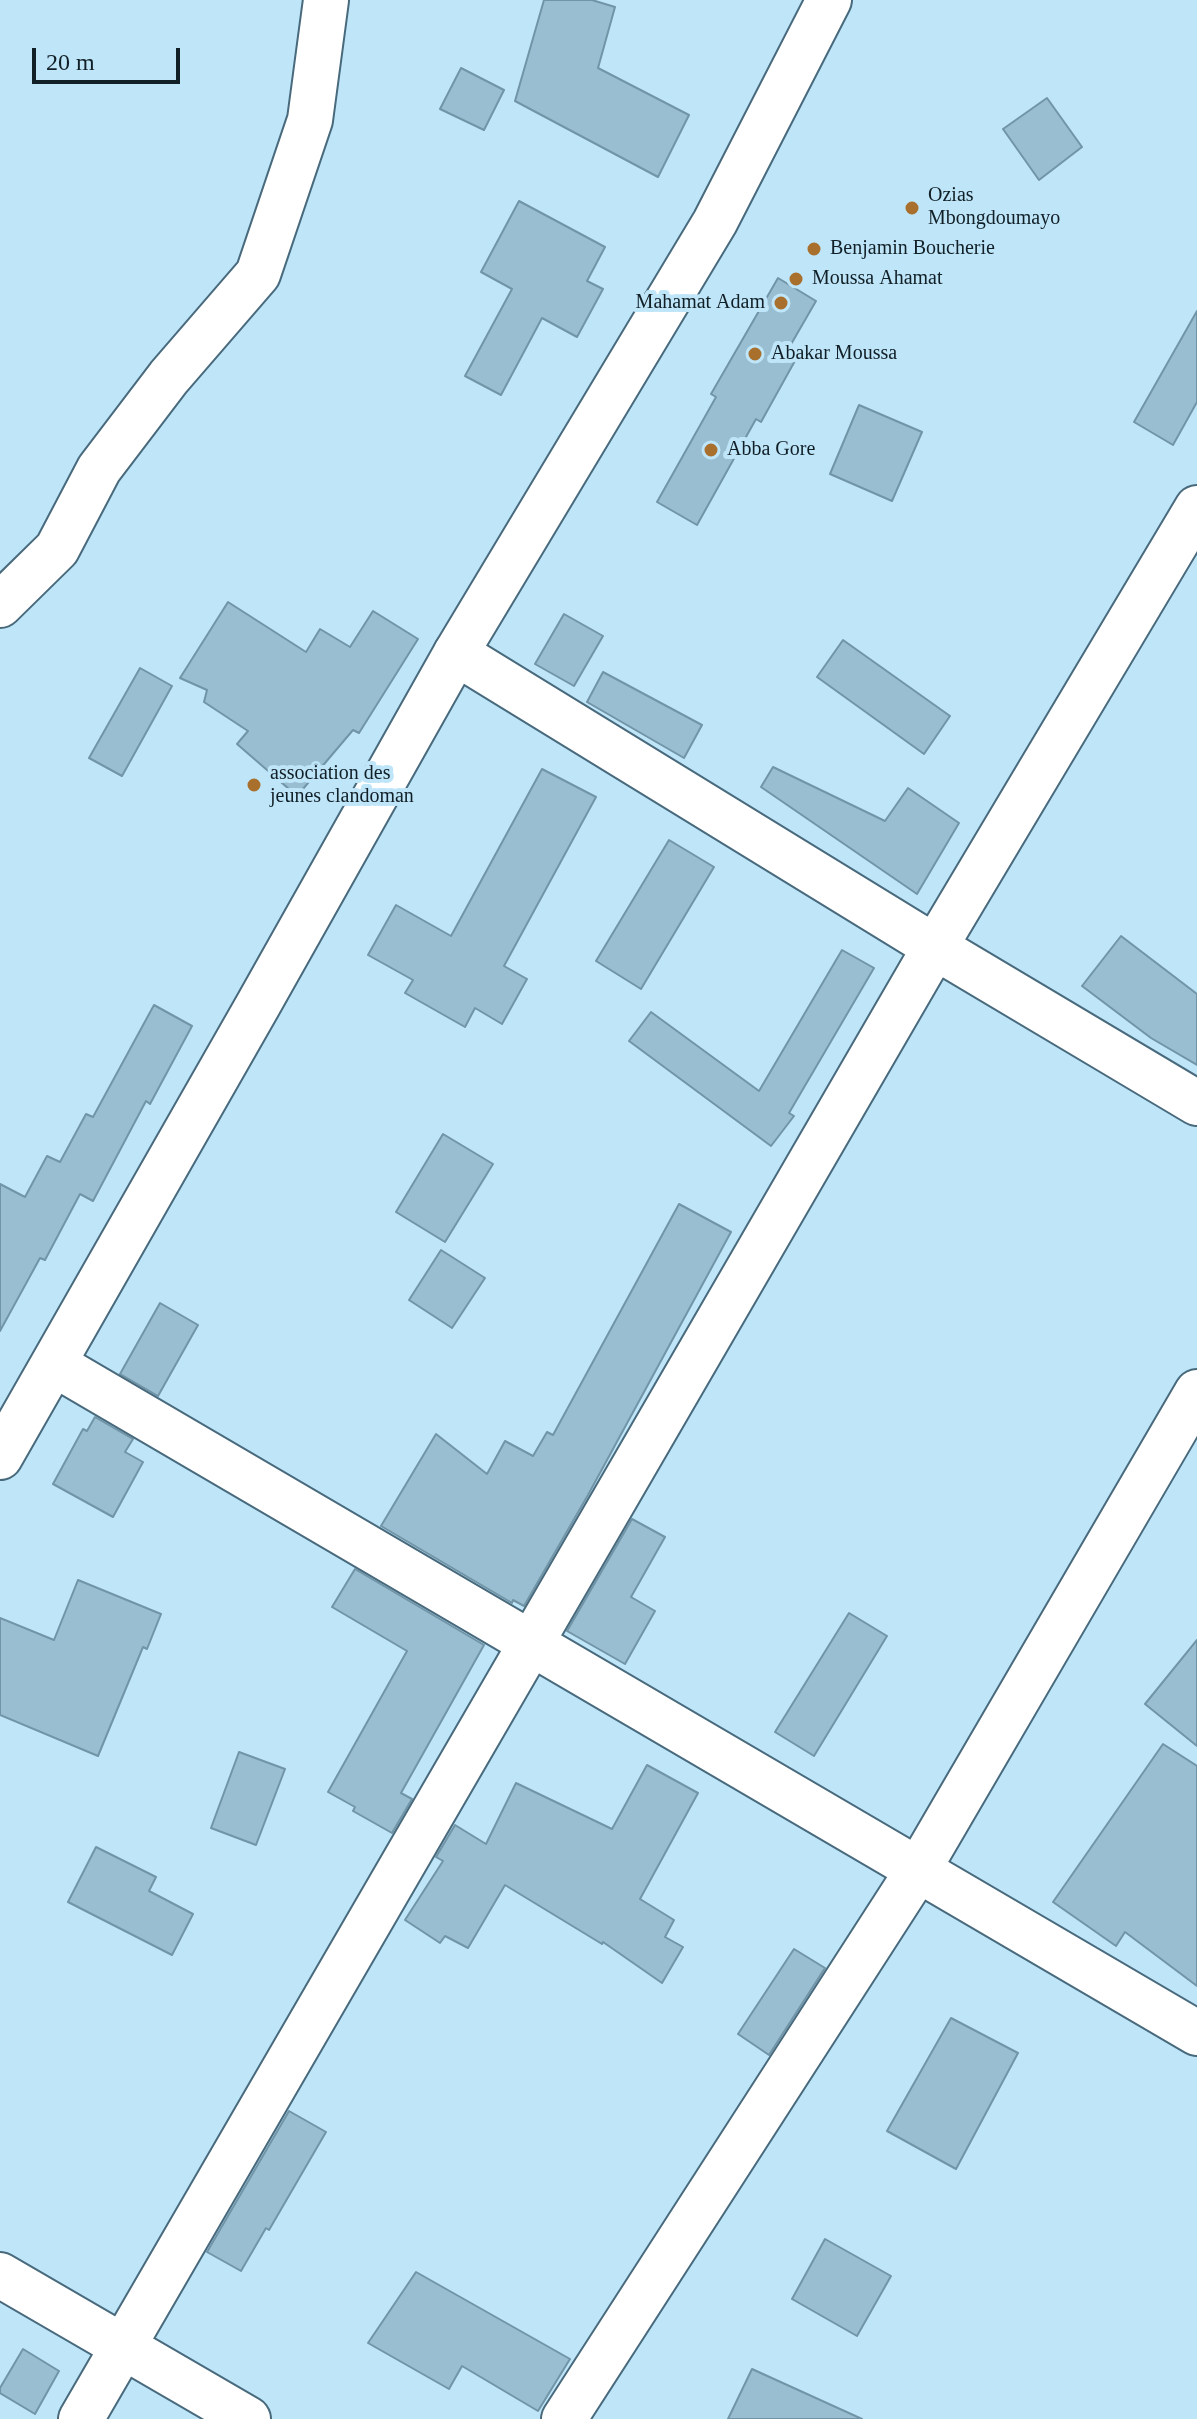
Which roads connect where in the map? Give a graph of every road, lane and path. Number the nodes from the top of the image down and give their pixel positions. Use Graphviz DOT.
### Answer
graph roads {
  1 [pos="326,0"];
  2 [pos="829,0"];
  3 [pos="1197,508"];
  4 [pos="0,605"];
  5 [pos="456,653"];
  6 [pos="935,947"];
  7 [pos="1197,1103"];
  8 [pos="54,1364"];
  9 [pos="1197,1392"];
  10 [pos="7,1431"];
  11 [pos="530,1644"];
  12 [pos="918,1870"];
  13 [pos="1197,2033"];
  14 [pos="0,2275"];
  15 [pos="122,2345"];
  16 [pos="81,2419"];
  17 [pos="248,2419"];
  18 [pos="564,2419"];
  1 -- 4 [label="street"];
  2 -- 5 [label="street"];
  3 -- 6 [label="street"];
  5 -- 6 [label="street"];
  5 -- 8 [label="street"];
  6 -- 7 [label="street"];
  6 -- 11 [label="street"];
  8 -- 10 [label="street"];
  8 -- 11 [label="street"];
  9 -- 12 [label="street"];
  11 -- 12 [label="street"];
  11 -- 15 [label="street"];
  12 -- 13 [label="street"];
  12 -- 18 [label="street"];
  14 -- 15 [label="street"];
  15 -- 16 [label="street"];
  15 -- 17 [label="street"];
}
